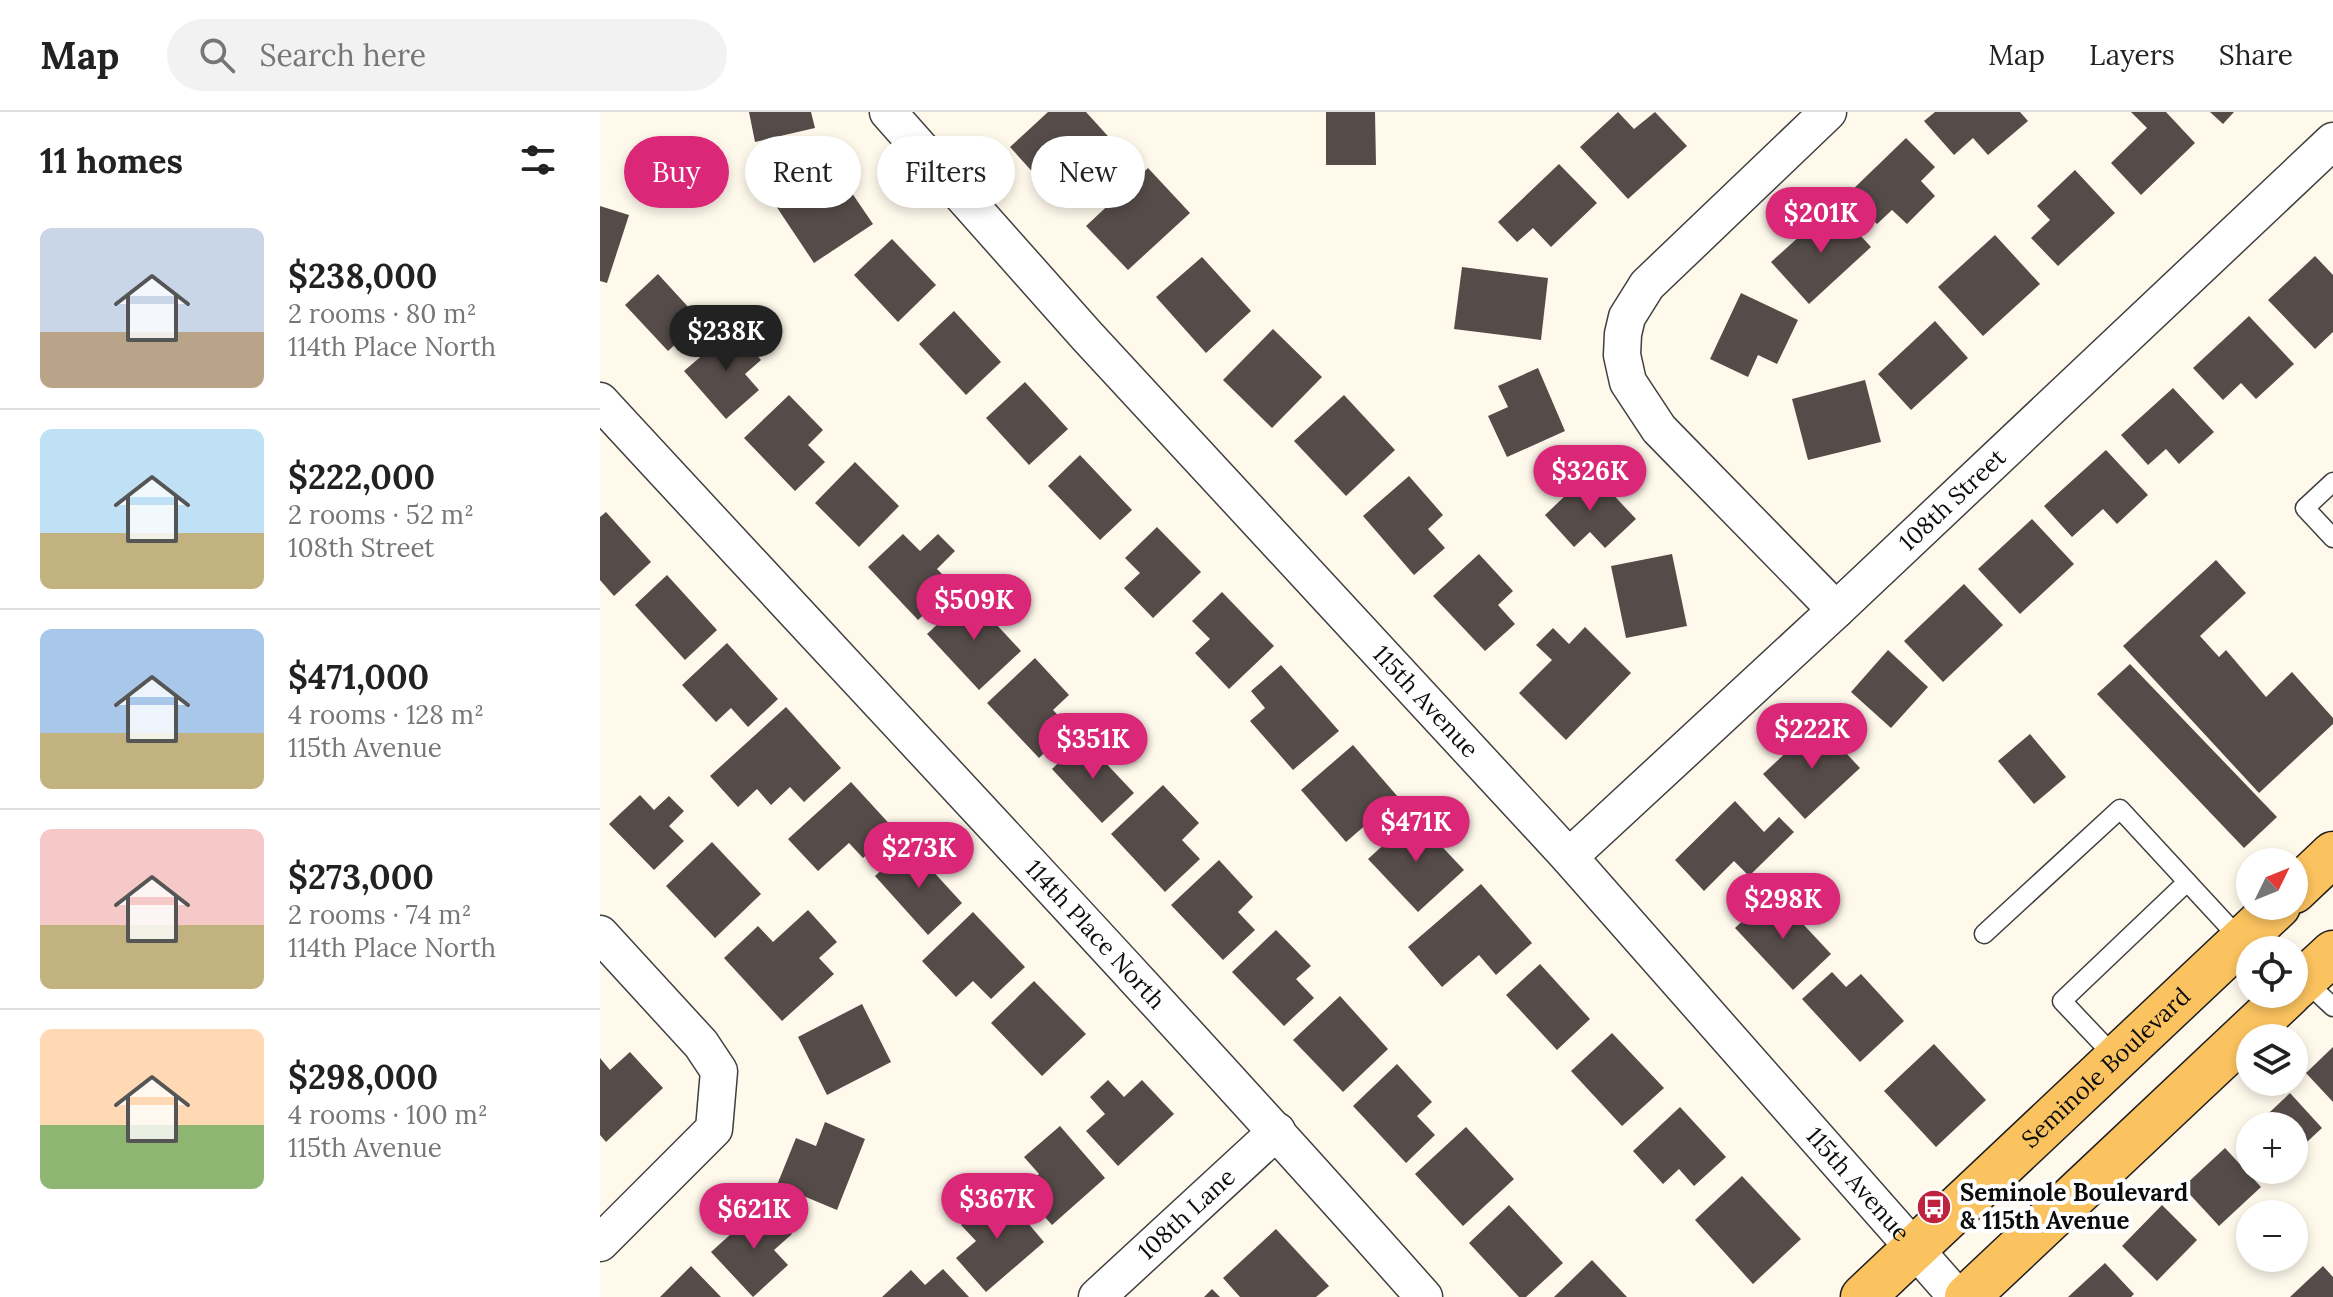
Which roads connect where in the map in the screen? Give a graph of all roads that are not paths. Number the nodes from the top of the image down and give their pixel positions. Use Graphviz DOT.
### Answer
graph roads {
  1 [pos="888,112"];
  2 [pos="1828,112"];
  3 [pos="2333,141"];
  4 [pos="600,401"];
  5 [pos="2333,482"];
  6 [pos="2333,538"];
  7 [pos="1836,610"];
  8 [pos="2333,854"];
  9 [pos="1569,857"];
  10 [pos="2308,878"];
  11 [pos="2187,882"];
  12 [pos="2263,920"];
  13 [pos="600,934"];
  14 [pos="1984,934"];
  15 [pos="2237,936"];
  16 [pos="2245,936"];
  17 [pos="2236,945"];
  18 [pos="2311,985"];
  19 [pos="2116,1058"];
  20 [pos="1277,1131"];
  21 [pos="600,1243"];
  22 [pos="1914,1249"];
  23 [pos="1097,1297"];
  24 [pos="1424,1297"];
  25 [pos="1863,1297"];
  26 [pos="1957,1297"];
  27 [pos="1967,1297"];
  1 -- 9 [label="street, 115th Avenue"];
  2 -- 7 [label="street"];
  3 -- 7 [label="street, 108th Street"];
  4 -- 20 [label="street, 114th Place North"];
  5 -- 6 [label="lane"];
  7 -- 9 [label="street, 108th Street"];
  8 -- 10 [label="main road"];
  9 -- 22 [label="street, 115th Avenue"];
  11 -- 14 [label="lane"];
  11 -- 15 [label="lane"];
  11 -- 19 [label="lane"];
  12 -- 16 [label="main road, Seminole Boulevard"];
  13 -- 21 [label="street"];
  17 -- 19 [label="main road, Seminole Boulevard"];
  18 -- 27 [label="main road"];
  19 -- 22 [label="main road, Seminole Boulevard"];
  20 -- 23 [label="street, 108th Lane"];
  20 -- 24 [label="street, 114th Place North"];
  22 -- 25 [label="main road, Seminole Boulevard"];
  22 -- 26 [label="street, 115th Avenue"];
}
